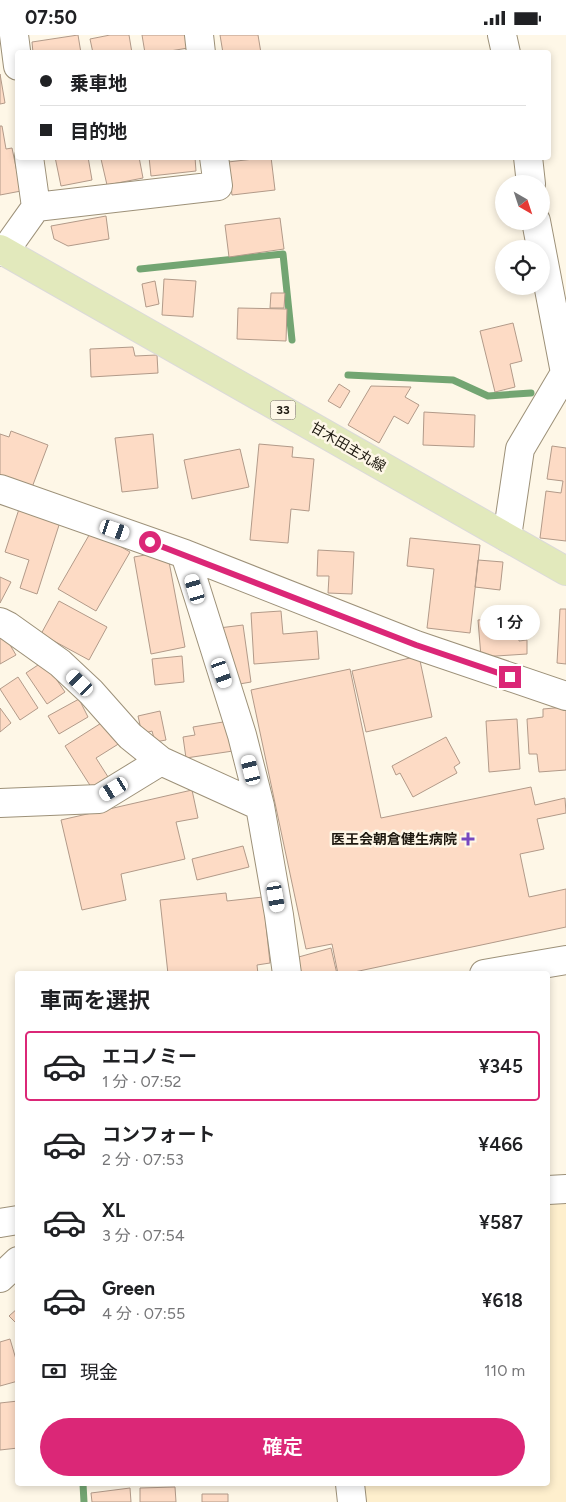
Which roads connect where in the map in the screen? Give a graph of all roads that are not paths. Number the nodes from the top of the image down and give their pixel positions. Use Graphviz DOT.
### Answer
graph roads {
  1 [pos="14,35"];
  2 [pos="199,35"];
  3 [pos="502,35"];
  4 [pos="16,50"];
  5 [pos="201,50"];
  6 [pos="505,50"];
  7 [pos="30,160"];
  8 [pos="214,160"];
  9 [pos="528,160"];
  10 [pos="530,175"];
  11 [pos="36,207"];
  12 [pos="538,230"];
  13 [pos="2,250"];
  14 [pos="0,489"];
  15 [pos="506,537"];
  16 [pos="185,554"];
  17 [pos="566,571"];
  18 [pos="0,622"];
  19 [pos="566,696"];
  20 [pos="161,761"];
  21 [pos="0,803"];
  22 [pos="260,806"];
  23 [pos="566,959"];
  24 [pos="287,971"];
  25 [pos="500,971"];
  26 [pos="566,1189"];
  27 [pos="550,1190"];
  28 [pos="15,1220"];
  29 [pos="0,1223"];
  30 [pos="15,1264"];
  31 [pos="0,1278"];
  32 [pos="350,1486"];
  33 [pos="352,1502"];
  1 -- 4 [label="street"];
  2 -- 5 [label="street"];
  3 -- 6 [label="street"];
  7 -- 11 [label="street"];
  8 -- 11 [label="street"];
  9 -- 10 [label="street"];
  11 -- 13 [label="street"];
  12 -- 15 [label="street"];
  13 -- 15 [label="main road, 甘木田主丸線 / 33"];
  14 -- 16 [label="street"];
  15 -- 17 [label="main road, 甘木田主丸線 / 33"];
  16 -- 19 [label="street"];
  16 -- 22 [label="street"];
  18 -- 20 [label="street"];
  20 -- 21 [label="street"];
  20 -- 22 [label="street"];
  22 -- 24 [label="street"];
  23 -- 25 [label="street"];
  26 -- 27 [label="street"];
  28 -- 29 [label="street"];
  30 -- 31 [label="street"];
  32 -- 33 [label="street"];
}
